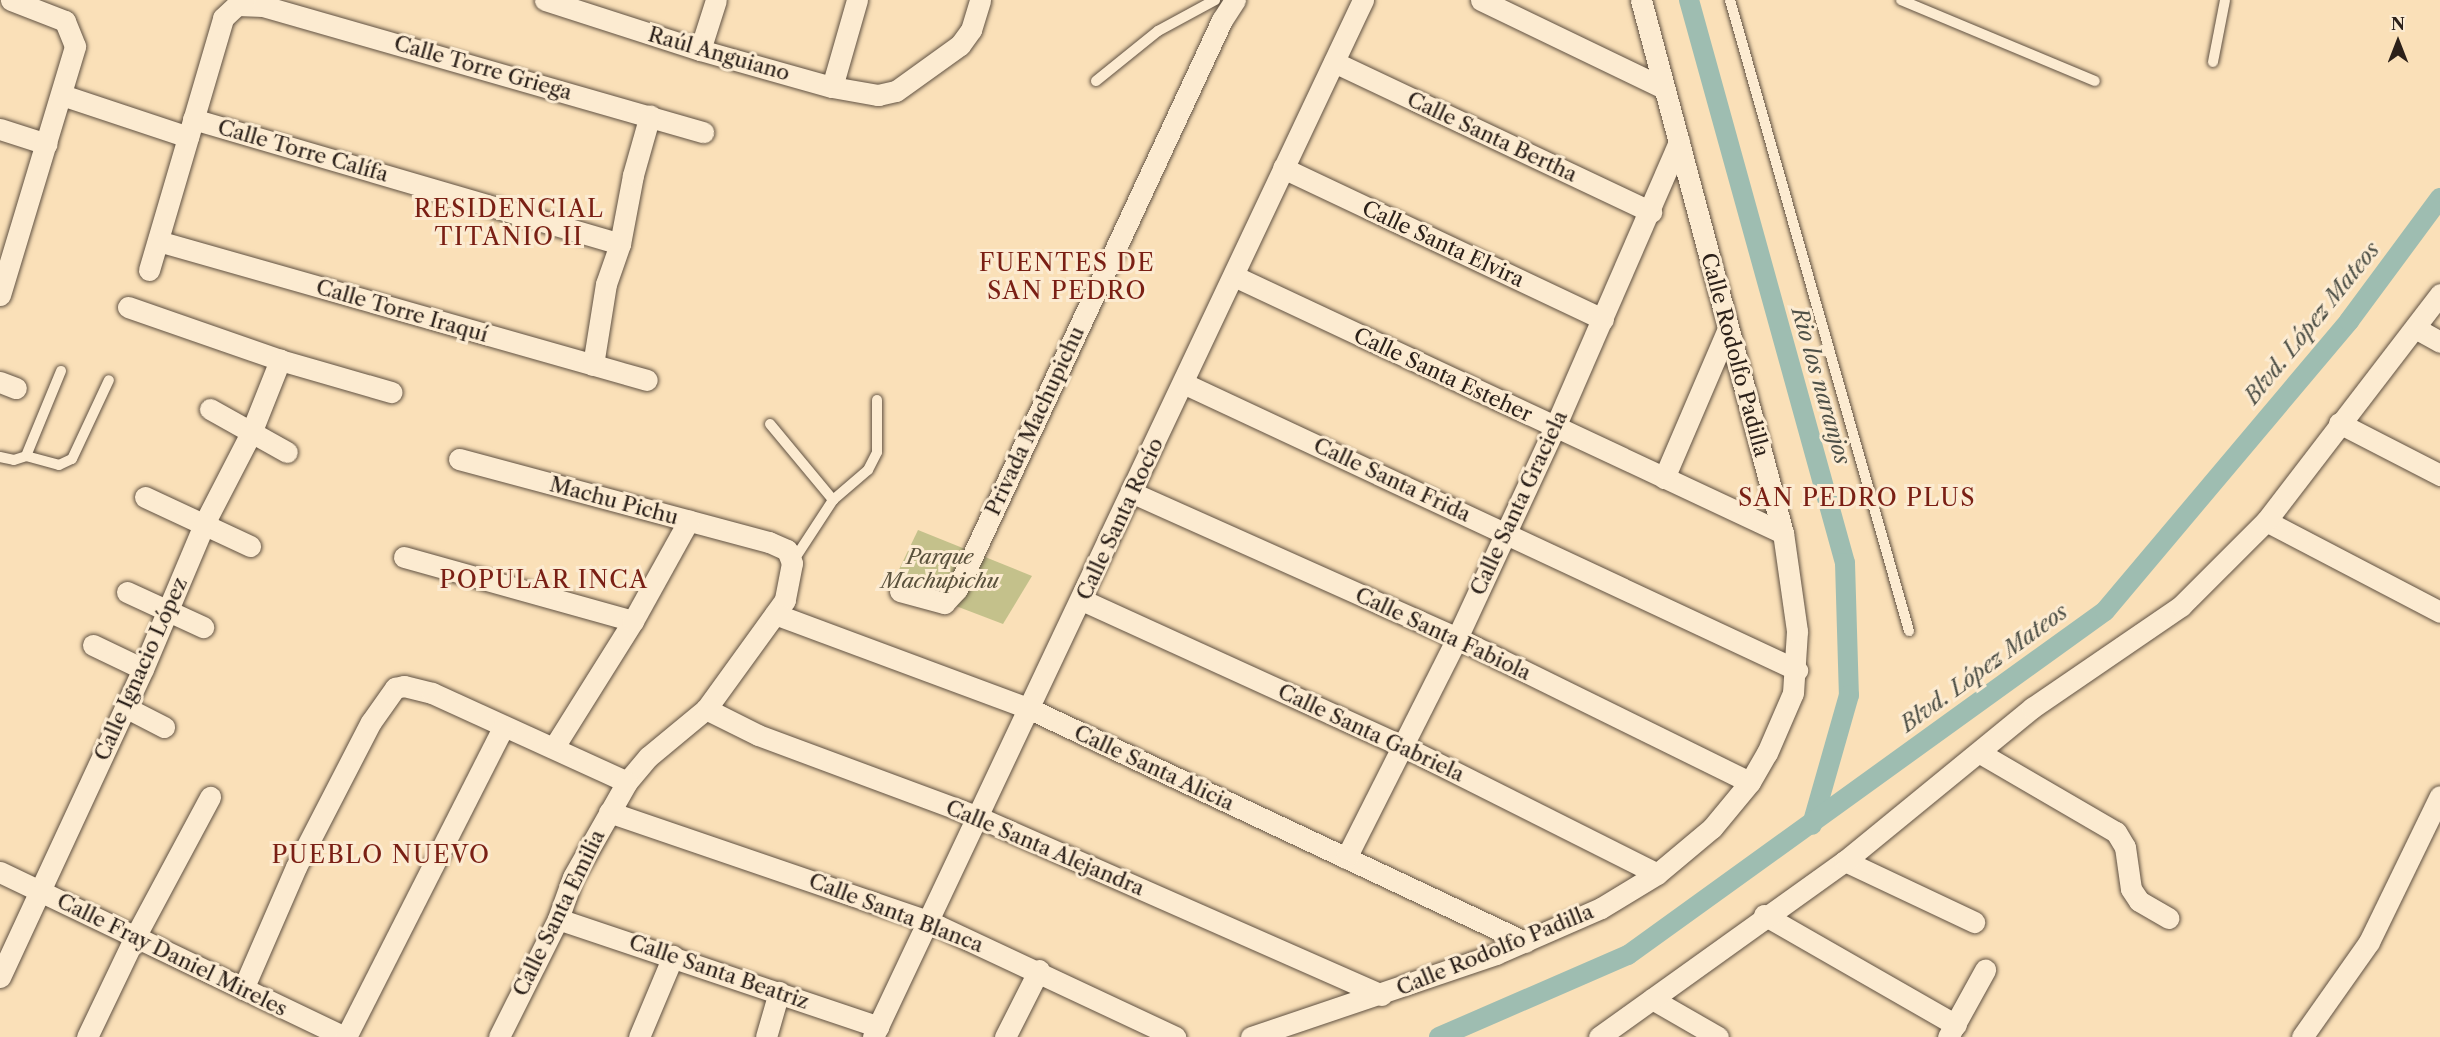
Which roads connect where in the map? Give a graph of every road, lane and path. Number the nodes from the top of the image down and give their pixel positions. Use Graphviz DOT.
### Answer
graph roads {
  1 [pos="11,0"];
  2 [pos="545,0"];
  3 [pos="716,0"];
  4 [pos="857,0"];
  5 [pos="1215,0"];
  6 [pos="1235,0"];
  7 [pos="1363,0"];
  8 [pos="1641,0"];
  9 [pos="1730,0"];
  10 [pos="1901,0"];
  11 [pos="2225,0"];
  12 [pos="974,2"];
  13 [pos="1491,2"];
  14 [pos="584,6"];
  15 [pos="700,50"];
  16 [pos="1334,62"];
  17 [pos="2213,62"];
  18 [pos="1096,81"];
  19 [pos="2095,81"];
  20 [pos="832,87"];
  21 [pos="1662,87"];
  22 [pos="62,95"];
  23 [pos="650,115"];
  24 [pos="191,128"];
  25 [pos="0,129"];
  26 [pos="703,132"];
  27 [pos="1679,142"];
  28 [pos="47,144"];
  29 [pos="1283,168"];
  30 [pos="1651,212"];
  31 [pos="158,241"];
  32 [pos="620,244"];
  33 [pos="4,265"];
  34 [pos="149,270"];
  35 [pos="1234,276"];
  36 [pos="2440,294"];
  37 [pos="0,295"];
  38 [pos="128,306"];
  39 [pos="1603,319"];
  40 [pos="2415,328"];
  41 [pos="1728,329"];
  42 [pos="2440,342"];
  43 [pos="280,360"];
  44 [pos="593,365"];
  45 [pos="62,371"];
  46 [pos="109,380"];
  47 [pos="647,380"];
  48 [pos="1183,383"];
  49 [pos="391,392"];
  50 [pos="877,400"];
  51 [pos="210,409"];
  52 [pos="2339,423"];
  53 [pos="770,424"];
  54 [pos="1555,428"];
  55 [pos="251,433"];
  56 [pos="287,452"];
  57 [pos="26,456"];
  58 [pos="0,457"];
  59 [pos="459,459"];
  60 [pos="2440,475"];
  61 [pos="1664,478"];
  62 [pos="1133,493"];
  63 [pos="145,497"];
  64 [pos="833,500"];
  65 [pos="689,520"];
  66 [pos="2266,521"];
  67 [pos="205,522"];
  68 [pos="1506,533"];
  69 [pos="1783,533"];
  70 [pos="250,546"];
  71 [pos="404,557"];
  72 [pos="792,563"];
  73 [pos="900,591"];
  74 [pos="128,592"];
  75 [pos="1082,600"];
  76 [pos="168,611"];
  77 [pos="2440,612"];
  78 [pos="775,614"];
  79 [pos="633,621"];
  80 [pos="203,627"];
  81 [pos="1909,631"];
  82 [pos="1457,638"];
  83 [pos="93,645"];
  84 [pos="143,669"];
  85 [pos="1797,670"];
  86 [pos="125,707"];
  87 [pos="706,709"];
  88 [pos="1030,709"];
  89 [pos="503,726"];
  90 [pos="164,728"];
  91 [pos="554,747"];
  92 [pos="1405,747"];
  93 [pos="1980,753"];
  94 [pos="627,782"];
  95 [pos="1750,782"];
  96 [pos="2440,796"];
  97 [pos="210,797"];
  98 [pos="609,812"];
  99 [pos="978,816"];
  100 [pos="1346,858"];
  101 [pos="1845,861"];
  102 [pos="0,872"];
  103 [pos="1657,874"];
  104 [pos="41,891"];
  105 [pos="1764,915"];
  106 [pos="2169,918"];
  107 [pos="558,919"];
  108 [pos="930,921"];
  109 [pos="1974,922"];
  110 [pos="135,937"];
  111 [pos="1525,942"];
  112 [pos="673,956"];
  113 [pos="1039,970"];
  114 [pos="1985,970"];
  115 [pos="0,977"];
  116 [pos="243,989"];
  117 [pos="779,992"];
  118 [pos="1381,995"];
  119 [pos="1652,999"];
  120 [pos="1952,1031"];
  121 [pos="876,1032"];
  122 [pos="87,1037"];
  123 [pos="345,1037"];
  124 [pos="499,1037"];
  125 [pos="639,1037"];
  126 [pos="766,1037"];
  127 [pos="1005,1037"];
  128 [pos="1174,1037"];
  129 [pos="1251,1037"];
  130 [pos="1599,1037"];
  131 [pos="1718,1037"];
  132 [pos="2302,1037"];
  1 -- 22 [label="street"];
  2 -- 14 [label="street, Raúl Anguiano"];
  3 -- 15 [label="street"];
  4 -- 20 [label="street"];
  5 -- 18 [label="lane"];
  6 -- 73 [label="street, Privada Machupichu"];
  7 -- 16 [label="street, Calle Santa Rocío"];
  8 -- 21 [label="street, Calle Rodolfo Padilla"];
  9 -- 81 [label="lane"];
  10 -- 19 [label="lane"];
  11 -- 17 [label="lane"];
  12 -- 20 [label="street, Raúl Anguiano"];
  13 -- 21 [label="street"];
  14 -- 15 [label="street, Raúl Anguiano"];
  15 -- 20 [label="street, Raúl Anguiano"];
  16 -- 29 [label="street, Calle Santa Rocío"];
  16 -- 30 [label="street, Calle Santa Bertha"];
  21 -- 27 [label="street, Calle Rodolfo Padilla"];
  22 -- 24 [label="street, Calle Torre Calífa"];
  22 -- 28 [label="street"];
  23 -- 24 [label="street, Calle Torre Griega"];
  23 -- 26 [label="street, Calle Torre Griega"];
  23 -- 32 [label="street"];
  24 -- 31 [label="street"];
  24 -- 32 [label="street, Calle Torre Calífa"];
  25 -- 28 [label="street"];
  27 -- 30 [label="street, Calle Santa Graciela"];
  27 -- 41 [label="street, Calle Rodolfo Padilla"];
  28 -- 33 [label="street"];
  29 -- 35 [label="street, Calle Santa Rocío"];
  29 -- 39 [label="street, Calle Santa Elvira"];
  30 -- 39 [label="street, Calle Santa Graciela"];
  31 -- 34 [label="street"];
  31 -- 44 [label="street, Calle Torre Iraquí"];
  32 -- 44 [label="street"];
  33 -- 37 [label="street"];
  35 -- 48 [label="street, Calle Santa Rocío"];
  35 -- 54 [label="street, Calle Santa Esteher"];
  36 -- 40 [label="street"];
  38 -- 43 [label="street"];
  39 -- 54 [label="street, Calle Santa Graciela"];
  40 -- 42 [label="street"];
  40 -- 52 [label="street"];
  41 -- 61 [label="street"];
  41 -- 69 [label="street, Calle Rodolfo Padilla"];
  43 -- 49 [label="street"];
  43 -- 55 [label="street, Calle Ignacio López"];
  44 -- 47 [label="street, Calle Torre Iraquí"];
  45 -- 57 [label="lane"];
  46 -- 57 [label="lane"];
  48 -- 62 [label="street, Calle Santa Rocío"];
  48 -- 68 [label="street, Calle Santa Frida"];
  50 -- 64 [label="lane"];
  51 -- 55 [label="street"];
  52 -- 60 [label="street"];
  52 -- 66 [label="street"];
  53 -- 64 [label="lane"];
  54 -- 61 [label="street, Calle Santa Esteher"];
  54 -- 68 [label="street, Calle Santa Graciela"];
  55 -- 56 [label="street"];
  55 -- 67 [label="street, Calle Ignacio López"];
  57 -- 58 [label="lane"];
  59 -- 65 [label="street, Machu Pichu"];
  61 -- 69 [label="street, Calle Santa Esteher"];
  62 -- 75 [label="street, Calle Santa Rocío"];
  62 -- 82 [label="street, Calle Santa Fabiola"];
  63 -- 67 [label="street"];
  64 -- 72 [label="lane"];
  65 -- 72 [label="street, Machu Pichu"];
  65 -- 79 [label="street"];
  66 -- 77 [label="street"];
  66 -- 93 [label="street"];
  67 -- 70 [label="street"];
  67 -- 76 [label="street, Calle Ignacio López"];
  68 -- 82 [label="street, Calle Santa Graciela"];
  68 -- 85 [label="street, Calle Santa Frida"];
  69 -- 85 [label="street, Calle Rodolfo Padilla"];
  71 -- 79 [label="street"];
  72 -- 78 [label="street, Calle Santa Emilia"];
  74 -- 76 [label="street"];
  75 -- 88 [label="street, Calle Santa Rocío"];
  75 -- 92 [label="street, Calle Santa Gabriela"];
  76 -- 80 [label="street"];
  76 -- 84 [label="street, Calle Ignacio López"];
  78 -- 87 [label="street, Calle Santa Emilia"];
  78 -- 88 [label="street, Calle Santa Alicia"];
  79 -- 91 [label="street"];
  82 -- 92 [label="street, Calle Santa Graciela"];
  82 -- 95 [label="street, Calle Santa Fabiola"];
  83 -- 84 [label="street"];
  84 -- 86 [label="street, Calle Ignacio López"];
  85 -- 95 [label="street, Calle Rodolfo Padilla"];
  86 -- 90 [label="street"];
  86 -- 104 [label="street, Calle Ignacio López"];
  87 -- 94 [label="street, Calle Santa Emilia"];
  87 -- 99 [label="street, Calle Santa Alejandra"];
  88 -- 99 [label="street, Calle Santa Rocío"];
  88 -- 100 [label="street, Calle Santa Alicia"];
  89 -- 91 [label="street"];
  89 -- 116 [label="street"];
  89 -- 123 [label="street"];
  91 -- 94 [label="street"];
  92 -- 100 [label="street, Calle Santa Graciela"];
  92 -- 103 [label="street, Calle Santa Gabriela"];
  93 -- 101 [label="street"];
  93 -- 106 [label="street"];
  94 -- 98 [label="street, Calle Santa Emilia"];
  95 -- 103 [label="street, Calle Rodolfo Padilla"];
  96 -- 132 [label="street"];
  97 -- 110 [label="street"];
  98 -- 107 [label="street, Calle Santa Emilia"];
  98 -- 108 [label="street, Calle Santa Blanca"];
  99 -- 108 [label="street, Calle Santa Rocío"];
  99 -- 118 [label="street, Calle Santa Alejandra"];
  100 -- 111 [label="street, Calle Santa Alicia"];
  101 -- 105 [label="street"];
  101 -- 109 [label="street"];
  102 -- 104 [label="street, Calle Fray Daniel Mireles"];
  103 -- 111 [label="street, Calle Rodolfo Padilla"];
  104 -- 110 [label="street, Calle Fray Daniel Mireles"];
  104 -- 115 [label="street, Calle Ignacio López"];
  105 -- 119 [label="street"];
  105 -- 120 [label="street"];
  107 -- 112 [label="street, Calle Santa Beatriz"];
  107 -- 124 [label="street, Calle Santa Emilia"];
  108 -- 113 [label="street, Calle Santa Blanca"];
  108 -- 121 [label="street, Calle Santa Rocío"];
  110 -- 116 [label="street, Calle Fray Daniel Mireles"];
  110 -- 122 [label="street"];
  111 -- 118 [label="street, Calle Rodolfo Padilla"];
  112 -- 117 [label="street, Calle Santa Beatriz"];
  112 -- 125 [label="street"];
  113 -- 127 [label="street"];
  113 -- 128 [label="street, Calle Santa Blanca"];
  114 -- 120 [label="street"];
  116 -- 123 [label="street, Calle Fray Daniel Mireles"];
  117 -- 121 [label="street, Calle Santa Beatriz"];
  117 -- 126 [label="street"];
  118 -- 129 [label="street, Calle Rodolfo Padilla"];
  119 -- 130 [label="street"];
  119 -- 131 [label="street"];
}
